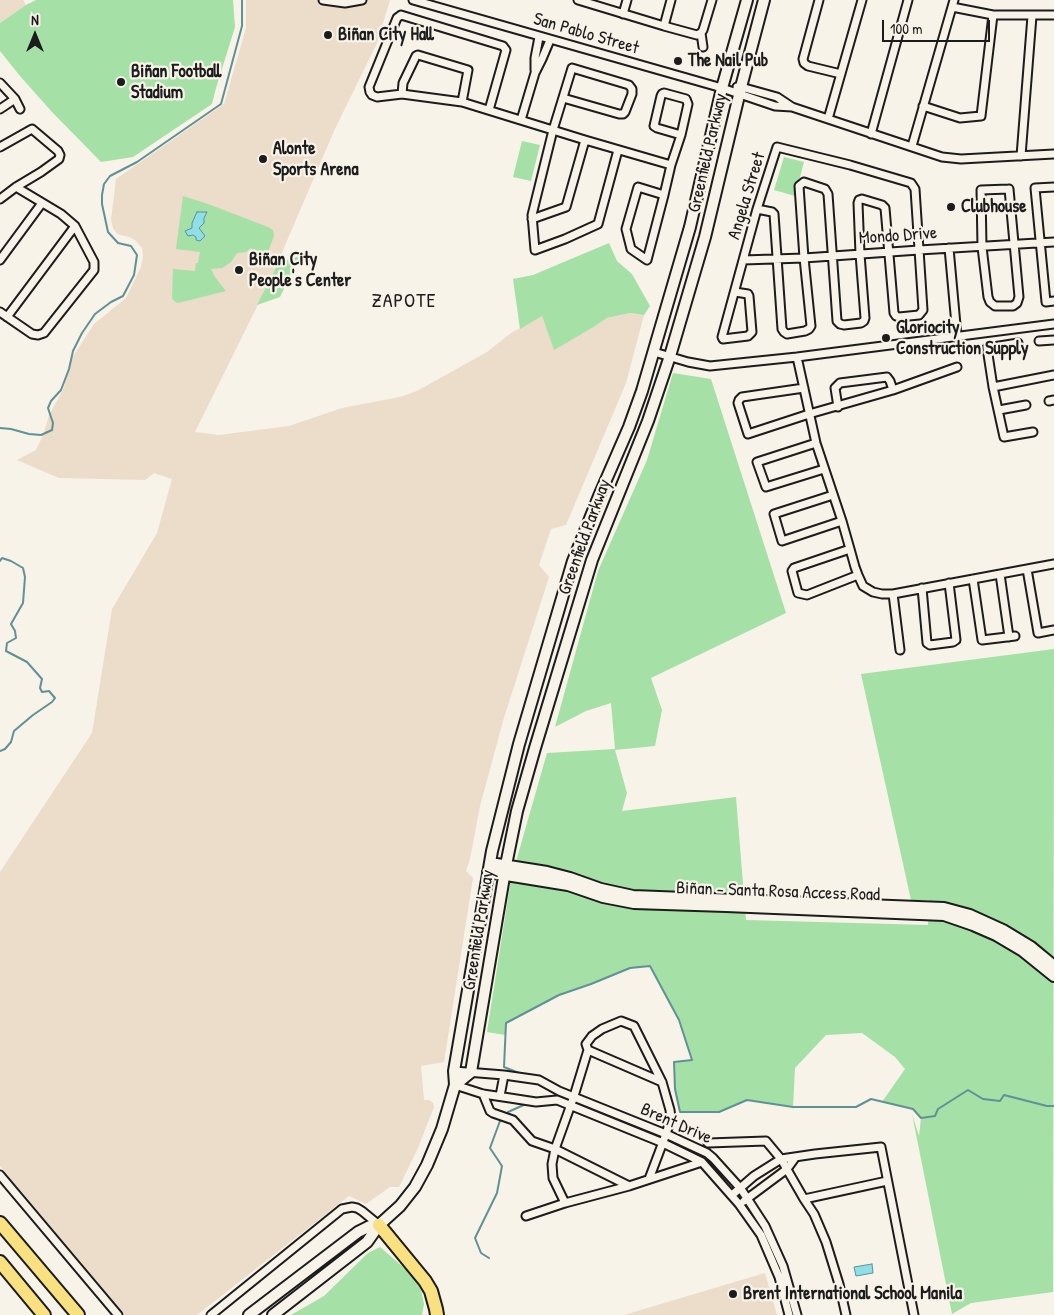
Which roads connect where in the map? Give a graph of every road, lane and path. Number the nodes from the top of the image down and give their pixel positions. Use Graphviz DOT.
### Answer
graph roads {
  1 [pos="324,0"];
  2 [pos="362,0"];
  3 [pos="413,0"];
  4 [pos="578,0"];
  5 [pos="627,0"];
  6 [pos="671,0"];
  7 [pos="712,0"];
  8 [pos="747,0"];
  9 [pos="764,0"];
  10 [pos="819,0"];
  11 [pos="862,0"];
  12 [pos="908,0"];
  13 [pos="586,1"];
  14 [pos="953,4"];
  15 [pos="623,14"];
  16 [pos="993,14"];
  17 [pos="1054,15"];
  18 [pos="1032,16"];
  19 [pos="664,26"];
  20 [pos="701,33"];
  21 [pos="539,36"];
  22 [pos="550,40"];
  23 [pos="703,47"];
  24 [pos="534,73"];
  25 [pos="841,74"];
  26 [pos="0,83"];
  27 [pos="722,88"];
  28 [pos="740,90"];
  29 [pos="402,94"];
  30 [pos="563,98"];
  31 [pos="15,99"];
  32 [pos="462,102"];
  33 [pos="923,106"];
  34 [pos="0,109"];
  35 [pos="20,109"];
  36 [pos="490,110"];
  37 [pos="828,119"];
  38 [pos="521,120"];
  39 [pos="553,130"];
  40 [pos="871,134"];
  41 [pos="680,135"];
  42 [pos="585,140"];
  43 [pos="912,146"];
  44 [pos="0,148"];
  45 [pos="618,150"];
  46 [pos="1054,154"];
  47 [pos="1020,156"];
  48 [pos="672,165"];
  49 [pos="16,187"];
  50 [pos="1054,187"];
  51 [pos="664,194"];
  52 [pos="0,199"];
  53 [pos="42,203"];
  54 [pos="757,209"];
  55 [pos="532,219"];
  56 [pos="75,226"];
  57 [pos="1054,242"];
  58 [pos="1040,243"];
  59 [pos="1014,245"];
  60 [pos="982,247"];
  61 [pos="950,248"];
  62 [pos="919,250"];
  63 [pos="889,252"];
  64 [pos="860,254"];
  65 [pos="833,256"];
  66 [pos="804,258"];
  67 [pos="776,259"];
  68 [pos="0,260"];
  69 [pos="743,260"];
  70 [pos="735,292"];
  71 [pos="1054,301"];
  72 [pos="0,312"];
  73 [pos="7,317"];
  74 [pos="1054,324"];
  75 [pos="957,336"];
  76 [pos="1054,340"];
  77 [pos="1039,341"];
  78 [pos="1018,343"];
  79 [pos="654,352"];
  80 [pos="670,356"];
  81 [pos="797,357"];
  82 [pos="958,367"];
  83 [pos="1054,375"];
  84 [pos="804,388"];
  85 [pos="993,388"];
  86 [pos="893,390"];
  87 [pos="1026,405"];
  88 [pos="838,407"];
  89 [pos="998,410"];
  90 [pos="809,414"];
  91 [pos="1033,432"];
  92 [pos="816,443"];
  93 [pos="616,458"];
  94 [pos="630,464"];
  95 [pos="824,469"];
  96 [pos="833,495"];
  97 [pos="842,522"];
  98 [pos="850,549"];
  99 [pos="1054,564"];
  100 [pos="1027,570"];
  101 [pos="1000,574"];
  102 [pos="858,575"];
  103 [pos="974,579"];
  104 [pos="949,583"];
  105 [pos="922,588"];
  106 [pos="893,594"];
  107 [pos="1054,630"];
  108 [pos="900,650"];
  109 [pos="489,868"];
  110 [pos="505,870"];
  111 [pos="944,912"];
  112 [pos="1054,966"];
  113 [pos="1054,976"];
  114 [pos="483,1004"];
  115 [pos="463,1014"];
  116 [pos="588,1050"];
  117 [pos="454,1071"];
  118 [pos="471,1072"];
  119 [pos="504,1075"];
  120 [pos="662,1082"];
  121 [pos="455,1085"];
  122 [pos="483,1094"];
  123 [pos="500,1096"];
  124 [pos="574,1096"];
  125 [pos="571,1105"];
  126 [pos="666,1134"];
  127 [pos="663,1143"];
  128 [pos="708,1143"];
  129 [pos="555,1149"];
  130 [pos="795,1158"];
  131 [pos="781,1159"];
  132 [pos="702,1162"];
  133 [pos="787,1169"];
  134 [pos="0,1175"];
  135 [pos="649,1179"];
  136 [pos="887,1181"];
  137 [pos="629,1186"];
  138 [pos="741,1189"];
  139 [pos="732,1195"];
  140 [pos="747,1198"];
  141 [pos="804,1199"];
  142 [pos="565,1203"];
  143 [pos="739,1204"];
  144 [pos="526,1216"];
  145 [pos="0,1223"];
  146 [pos="379,1225"];
  147 [pos="0,1262"];
  148 [pos="431,1291"];
  149 [pos="792,1312"];
  150 [pos="44,1315"];
  151 [pos="78,1315"];
  152 [pos="118,1315"];
  153 [pos="211,1315"];
  154 [pos="249,1315"];
  155 [pos="273,1315"];
  156 [pos="428,1315"];
  157 [pos="437,1315"];
  158 [pos="846,1315"];
  159 [pos="914,1315"];
  1 -- 2 [label="street"];
  3 -- 21 [label="street, San Pablo Street"];
  4 -- 13 [label="street"];
  5 -- 15 [label="street"];
  6 -- 19 [label="street"];
  7 -- 20 [label="street"];
  8 -- 27 [label="main road, Greenfield Parkway"];
  9 -- 28 [label="main road, Greenfield Parkway"];
  10 -- 25 [label="street"];
  11 -- 25 [label="street"];
  12 -- 40 [label="street"];
  13 -- 15 [label="street"];
  14 -- 16 [label="street"];
  14 -- 33 [label="street"];
  15 -- 19 [label="street"];
  16 -- 18 [label="street"];
  16 -- 33 [label="street"];
  17 -- 18 [label="street"];
  18 -- 47 [label="street"];
  19 -- 20 [label="street"];
  20 -- 23 [label="street"];
  21 -- 22 [label="street, San Pablo Street"];
  21 -- 24 [label="street"];
  22 -- 24 [label="street"];
  22 -- 27 [label="street, San Pablo Street"];
  24 -- 38 [label="street"];
  25 -- 37 [label="street"];
  26 -- 31 [label="street"];
  27 -- 28 [label="street, San Pablo Street"];
  27 -- 79 [label="main road, Greenfield Parkway"];
  28 -- 37 [label="street, San Pablo Street"];
  28 -- 80 [label="main road, Greenfield Parkway"];
  29 -- 32 [label="street"];
  29 -- 32 [label="street"];
  29 -- 36 [label="street"];
  30 -- 30 [label="street"];
  30 -- 39 [label="street"];
  31 -- 34 [label="street"];
  31 -- 35 [label="street"];
  32 -- 36 [label="street"];
  33 -- 43 [label="street"];
  36 -- 38 [label="street"];
  37 -- 40 [label="street, San Pablo Street"];
  38 -- 39 [label="street"];
  39 -- 42 [label="street"];
  39 -- 55 [label="street"];
  40 -- 43 [label="street, San Pablo Street"];
  41 -- 41 [label="street"];
  41 -- 48 [label="street"];
  42 -- 45 [label="street"];
  42 -- 55 [label="street"];
  43 -- 47 [label="street, San Pablo Street"];
  44 -- 49 [label="street"];
  45 -- 48 [label="street"];
  45 -- 55 [label="street"];
  46 -- 47 [label="street, San Pablo Street"];
  48 -- 51 [label="street"];
  49 -- 52 [label="street"];
  49 -- 53 [label="street"];
  50 -- 58 [label="street"];
  51 -- 51 [label="street"];
  53 -- 56 [label="street"];
  53 -- 68 [label="street"];
  54 -- 62 [label="street, Angela Street"];
  54 -- 67 [label="street"];
  54 -- 69 [label="street, Angela Street"];
  56 -- 73 [label="street"];
  56 -- 73 [label="street"];
  57 -- 58 [label="street, Mondo Drive"];
  58 -- 59 [label="street, Mondo Drive"];
  58 -- 71 [label="street"];
  59 -- 60 [label="street, Mondo Drive"];
  59 -- 60 [label="street"];
  59 -- 60 [label="street"];
  60 -- 61 [label="street, Mondo Drive"];
  61 -- 62 [label="street, Mondo Drive"];
  61 -- 75 [label="street"];
  62 -- 63 [label="street, Mondo Drive"];
  62 -- 63 [label="street"];
  63 -- 64 [label="street, Mondo Drive"];
  63 -- 64 [label="street"];
  64 -- 65 [label="street, Mondo Drive"];
  64 -- 65 [label="street"];
  65 -- 66 [label="street, Mondo Drive"];
  65 -- 66 [label="street"];
  66 -- 67 [label="street, Mondo Drive"];
  66 -- 67 [label="street"];
  67 -- 69 [label="street, Mondo Drive"];
  69 -- 70 [label="street, Angela Street"];
  70 -- 70 [label="street, Angela Street"];
  72 -- 73 [label="street"];
  74 -- 75 [label="street"];
  75 -- 81 [label="street"];
  76 -- 77 [label="street"];
  78 -- 85 [label="street"];
  79 -- 80 [label="street"];
  79 -- 93 [label="main road, Greenfield Parkway"];
  80 -- 81 [label="street"];
  80 -- 94 [label="main road, Greenfield Parkway"];
  81 -- 84 [label="street"];
  82 -- 86 [label="street"];
  83 -- 85 [label="street"];
  84 -- 90 [label="street"];
  84 -- 90 [label="street"];
  85 -- 89 [label="street"];
  86 -- 88 [label="street"];
  86 -- 88 [label="street"];
  87 -- 89 [label="street"];
  88 -- 90 [label="street"];
  89 -- 91 [label="street"];
  90 -- 92 [label="street"];
  92 -- 95 [label="street"];
  92 -- 95 [label="street"];
  93 -- 94 [label="main road"];
  93 -- 109 [label="main road, Greenfield Parkway"];
  94 -- 110 [label="main road, Greenfield Parkway"];
  95 -- 96 [label="street"];
  96 -- 97 [label="street"];
  96 -- 97 [label="street"];
  97 -- 98 [label="street"];
  98 -- 102 [label="street"];
  98 -- 102 [label="street"];
  99 -- 100 [label="street"];
  100 -- 101 [label="street"];
  100 -- 107 [label="street"];
  101 -- 103 [label="street"];
  101 -- 103 [label="street"];
  102 -- 106 [label="street"];
  103 -- 104 [label="street"];
  104 -- 105 [label="street"];
  104 -- 105 [label="street"];
  105 -- 106 [label="street"];
  106 -- 108 [label="street"];
  109 -- 110 [label="main road, Biñan - Santa Rosa Access Road"];
  109 -- 115 [label="main road, Greenfield Parkway"];
  110 -- 111 [label="main road, Biñan - Santa Rosa Access Road"];
  110 -- 114 [label="main road, Greenfield Parkway"];
  111 -- 112 [label="main road, Biñan - Santa Rosa Access Road"];
  111 -- 113 [label="main road, Biñan - Santa Rosa Access Road"];
  114 -- 115 [label="main road"];
  114 -- 118 [label="main road, Greenfield Parkway"];
  115 -- 117 [label="main road, Greenfield Parkway"];
  116 -- 120 [label="street"];
  116 -- 120 [label="street"];
  116 -- 124 [label="street"];
  117 -- 118 [label="street, Brent Drive"];
  117 -- 121 [label="main road, Greenfield Parkway"];
  118 -- 119 [label="street, Brent Drive"];
  118 -- 121 [label="main road"];
  119 -- 123 [label="street"];
  119 -- 124 [label="street, Brent Drive"];
  120 -- 126 [label="street"];
  121 -- 122 [label="street, Brent Drive"];
  121 -- 146 [label="main road, Greenfield Parkway"];
  122 -- 123 [label="street, Brent Drive"];
  122 -- 129 [label="street"];
  123 -- 125 [label="street, Brent Drive"];
  124 -- 125 [label="street"];
  124 -- 126 [label="street, Brent Drive"];
  125 -- 127 [label="street, Brent Drive"];
  125 -- 129 [label="street"];
  126 -- 127 [label="street"];
  126 -- 138 [label="street, Brent Drive"];
  127 -- 132 [label="street, Brent Drive"];
  127 -- 135 [label="street"];
  128 -- 131 [label="street"];
  129 -- 137 [label="street"];
  129 -- 142 [label="street"];
  130 -- 131 [label="street"];
  130 -- 133 [label="street"];
  130 -- 136 [label="street"];
  131 -- 133 [label="street"];
  131 -- 138 [label="street"];
  132 -- 135 [label="street"];
  132 -- 139 [label="street, Brent Drive"];
  133 -- 140 [label="street"];
  133 -- 141 [label="street"];
  134 -- 152 [label="street"];
  135 -- 137 [label="street"];
  136 -- 141 [label="street"];
  136 -- 159 [label="street"];
  137 -- 142 [label="street"];
  138 -- 139 [label="street"];
  138 -- 140 [label="street, Brent Drive"];
  139 -- 143 [label="street, Brent Drive"];
  140 -- 143 [label="street"];
  140 -- 149 [label="street, Brent Drive"];
  141 -- 158 [label="street"];
  142 -- 144 [label="street"];
  143 -- 149 [label="street, Brent Drive"];
  145 -- 151 [label="highway"];
  146 -- 148 [label="highway"];
  146 -- 153 [label="street"];
  146 -- 154 [label="main road, Greenfield Parkway"];
  146 -- 155 [label="main road, Greenfield Parkway"];
  147 -- 150 [label="highway"];
  148 -- 156 [label="highway"];
  148 -- 157 [label="highway"];
}
